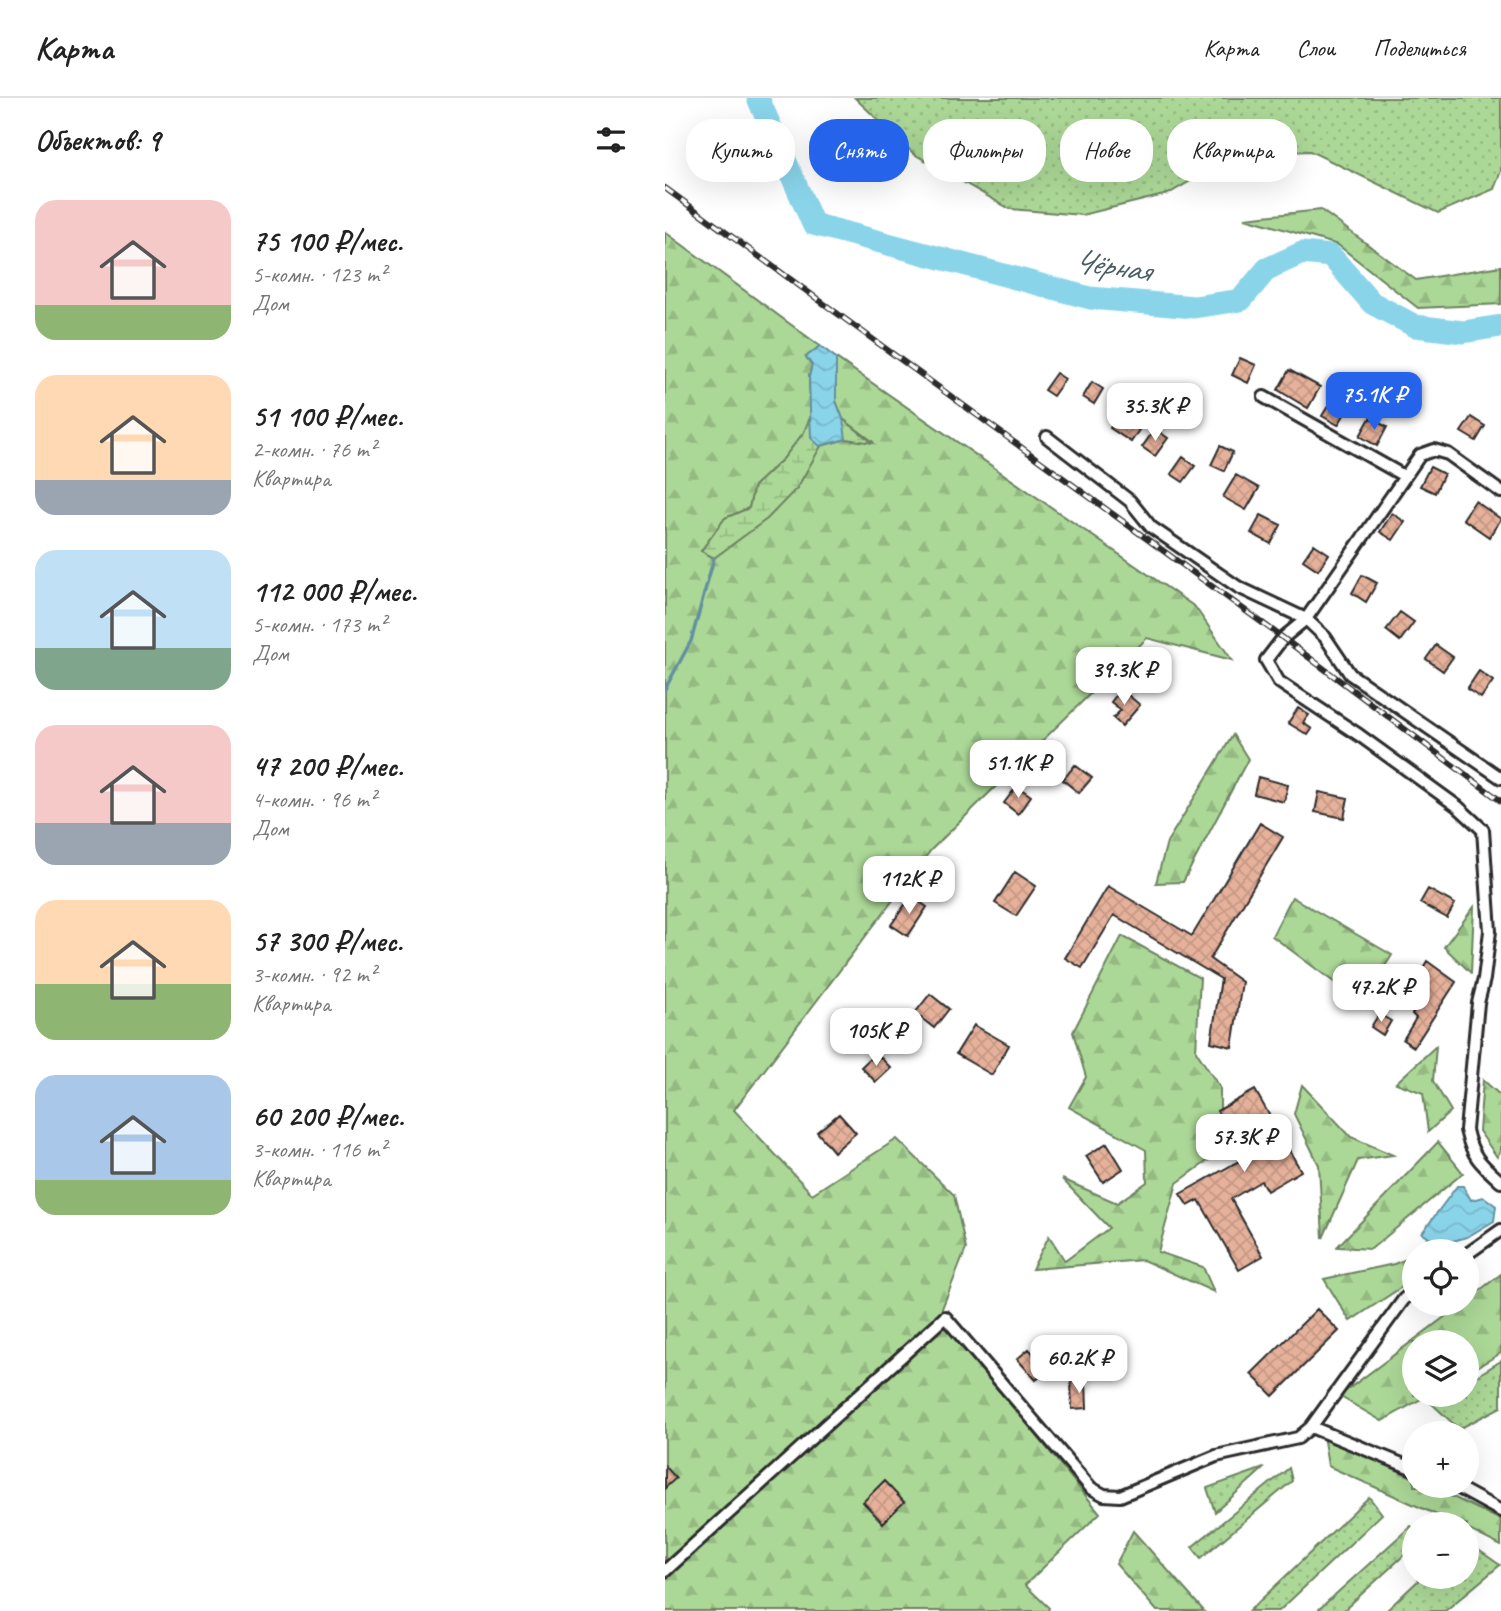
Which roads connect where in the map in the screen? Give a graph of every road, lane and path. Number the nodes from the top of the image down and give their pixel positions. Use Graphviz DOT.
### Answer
graph roads {
  1 [pos="1264,397"];
  2 [pos="1047,437"];
  3 [pos="1404,477"];
  4 [pos="1501,492"];
  5 [pos="1306,619"];
  6 [pos="1501,778"];
  7 [pos="1501,1181"];
  8 [pos="1501,1230"];
  9 [pos="1479,1246"];
  10 [pos="1402,1302"];
  11 [pos="1311,1427"];
  12 [pos="1402,1464"];
  13 [pos="1477,1498"];
  14 [pos="1501,1511"];
  15 [pos="665,1571"];
  1 -- 3 [label="street"];
  2 -- 5 [label="street"];
  3 -- 4 [label="street"];
  3 -- 5 [label="street"];
  5 -- 6 [label="street"];
  5 -- 7 [label="street"];
  8 -- 9 [label="street"];
  10 -- 11 [label="street"];
  11 -- 12 [label="street"];
  11 -- 15 [label="street"];
  13 -- 14 [label="street"];
}
